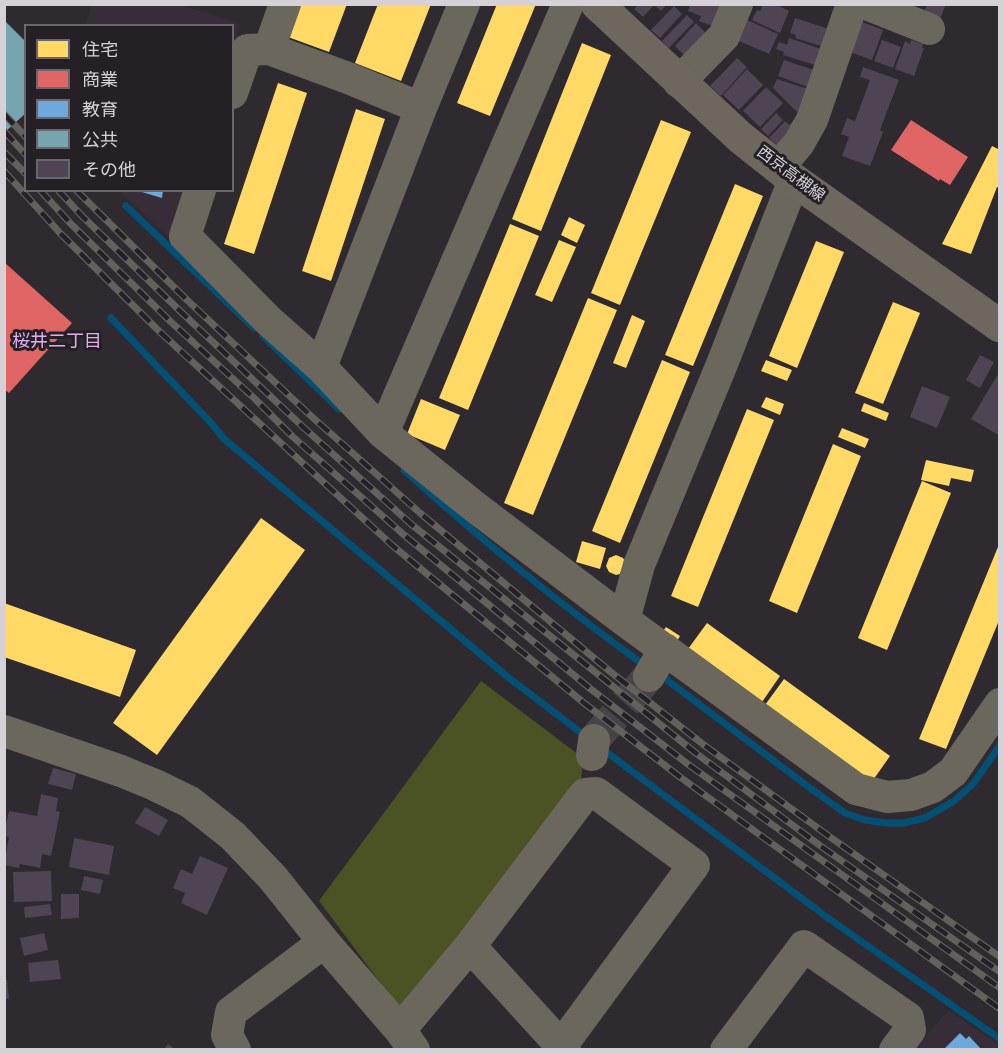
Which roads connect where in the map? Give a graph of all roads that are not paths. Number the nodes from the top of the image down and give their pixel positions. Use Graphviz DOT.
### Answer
graph roads {
  1 [pos="285,4"];
  2 [pos="464,4"];
  3 [pos="568,4"];
  4 [pos="597,4"];
  5 [pos="737,4"];
  6 [pos="852,4"];
  7 [pos="866,4"];
  8 [pos="929,29"];
  9 [pos="269,50"];
  10 [pos="679,82"];
  11 [pos="234,87"];
  12 [pos="421,108"];
  13 [pos="786,173"];
  14 [pos="199,192"];
  15 [pos="999,326"];
  16 [pos="321,367"];
  17 [pos="383,433"];
  18 [pos="624,620"];
  19 [pos="665,649"];
  20 [pos="649,676"];
  21 [pos="999,704"];
  22 [pos="4,731"];
  23 [pos="324,942"];
  24 [pos="470,946"];
  25 [pos="407,1040"];
  26 [pos="563,1047"];
  27 [pos="235,1050"];
  28 [pos="726,1050"];
  29 [pos="895,1050"];
  1 -- 9 [label="street"];
  2 -- 12 [label="street"];
  3 -- 17 [label="street"];
  4 -- 10 [label="main road, 西京高槻線"];
  5 -- 10 [label="street"];
  6 -- 13 [label="street"];
  7 -- 8 [label="street"];
  9 -- 11 [label="street"];
  9 -- 12 [label="street"];
  10 -- 13 [label="main road, 西京高槻線"];
  12 -- 16 [label="street"];
  13 -- 15 [label="main road, 西京高槻線"];
  13 -- 18 [label="street"];
  14 -- 16 [label="street"];
  16 -- 17 [label="street"];
  17 -- 18 [label="street"];
  18 -- 19 [label="street"];
  19 -- 20 [label="street"];
  19 -- 21 [label="street"];
  22 -- 23 [label="street"];
  23 -- 25 [label="street"];
  23 -- 27 [label="street"];
  24 -- 25 [label="street"];
  24 -- 26 [label="street"];
  24 -- 26 [label="street"];
  28 -- 29 [label="street"];
}
